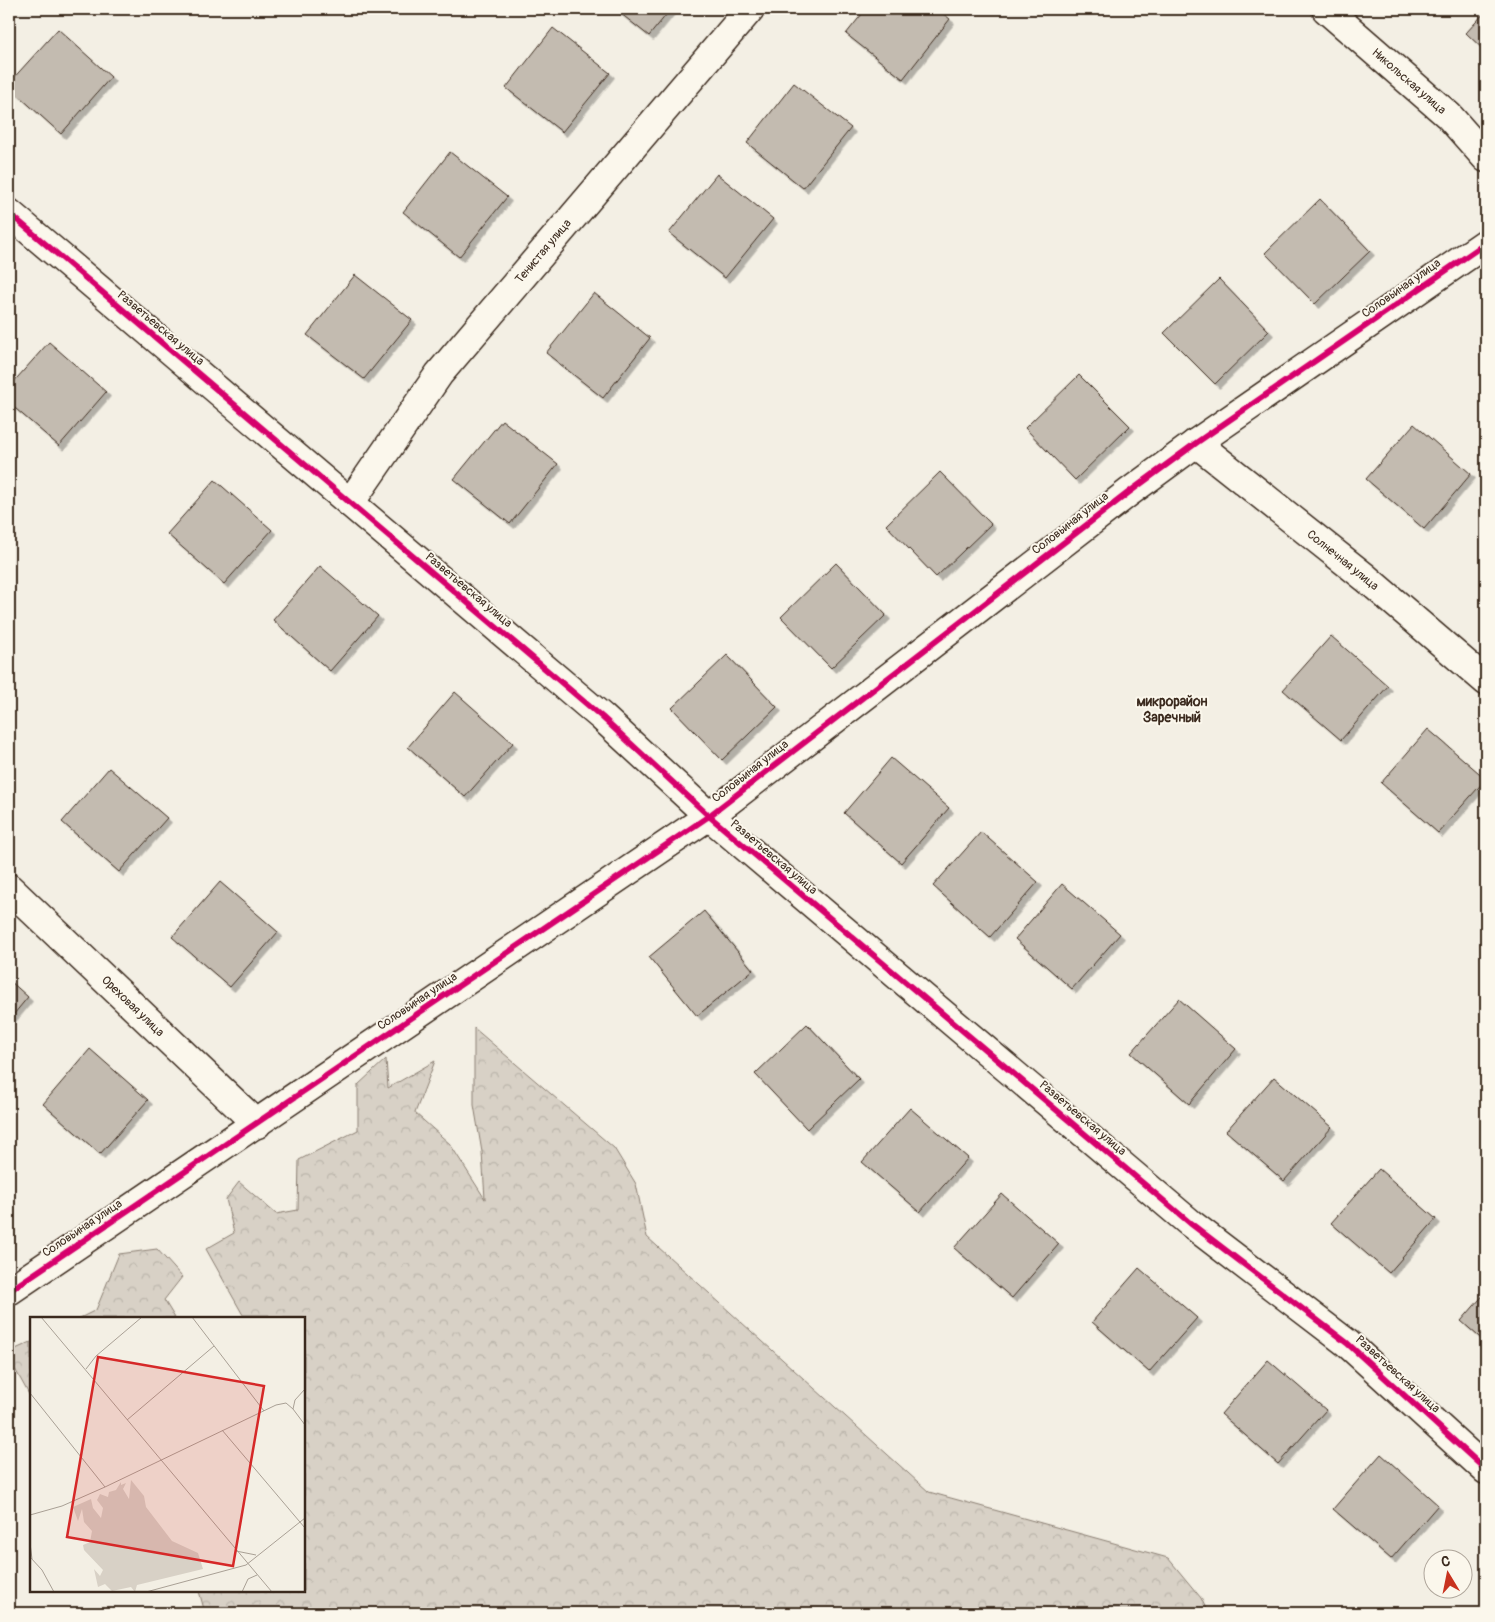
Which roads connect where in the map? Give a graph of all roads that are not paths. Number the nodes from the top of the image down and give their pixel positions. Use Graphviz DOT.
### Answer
graph roads {
  1 [pos="750,9"];
  2 [pos="1326,9"];
  3 [pos="1486,158"];
  4 [pos="9,213"];
  5 [pos="1486,243"];
  6 [pos="1196,443"];
  7 [pos="350,503"];
  8 [pos="1486,680"];
  9 [pos="709,816"];
  10 [pos="9,888"];
  11 [pos="257,1124"];
  12 [pos="9,1291"];
  13 [pos="1486,1470"];
  1 -- 7 [label="street, Тенистая улица"];
  2 -- 3 [label="street, Никольская улица"];
  4 -- 7 [label="street, Разветьевская улица"];
  5 -- 6 [label="street, Соловьиная улица"];
  6 -- 8 [label="street, Солнечная улица"];
  6 -- 9 [label="street, Соловьиная улица"];
  7 -- 9 [label="street, Разветьевская улица"];
  9 -- 11 [label="street, Соловьиная улица"];
  9 -- 13 [label="street, Разветьевская улица"];
  10 -- 11 [label="street, Ореховая улица"];
  11 -- 12 [label="street, Соловьиная улица"];
}
